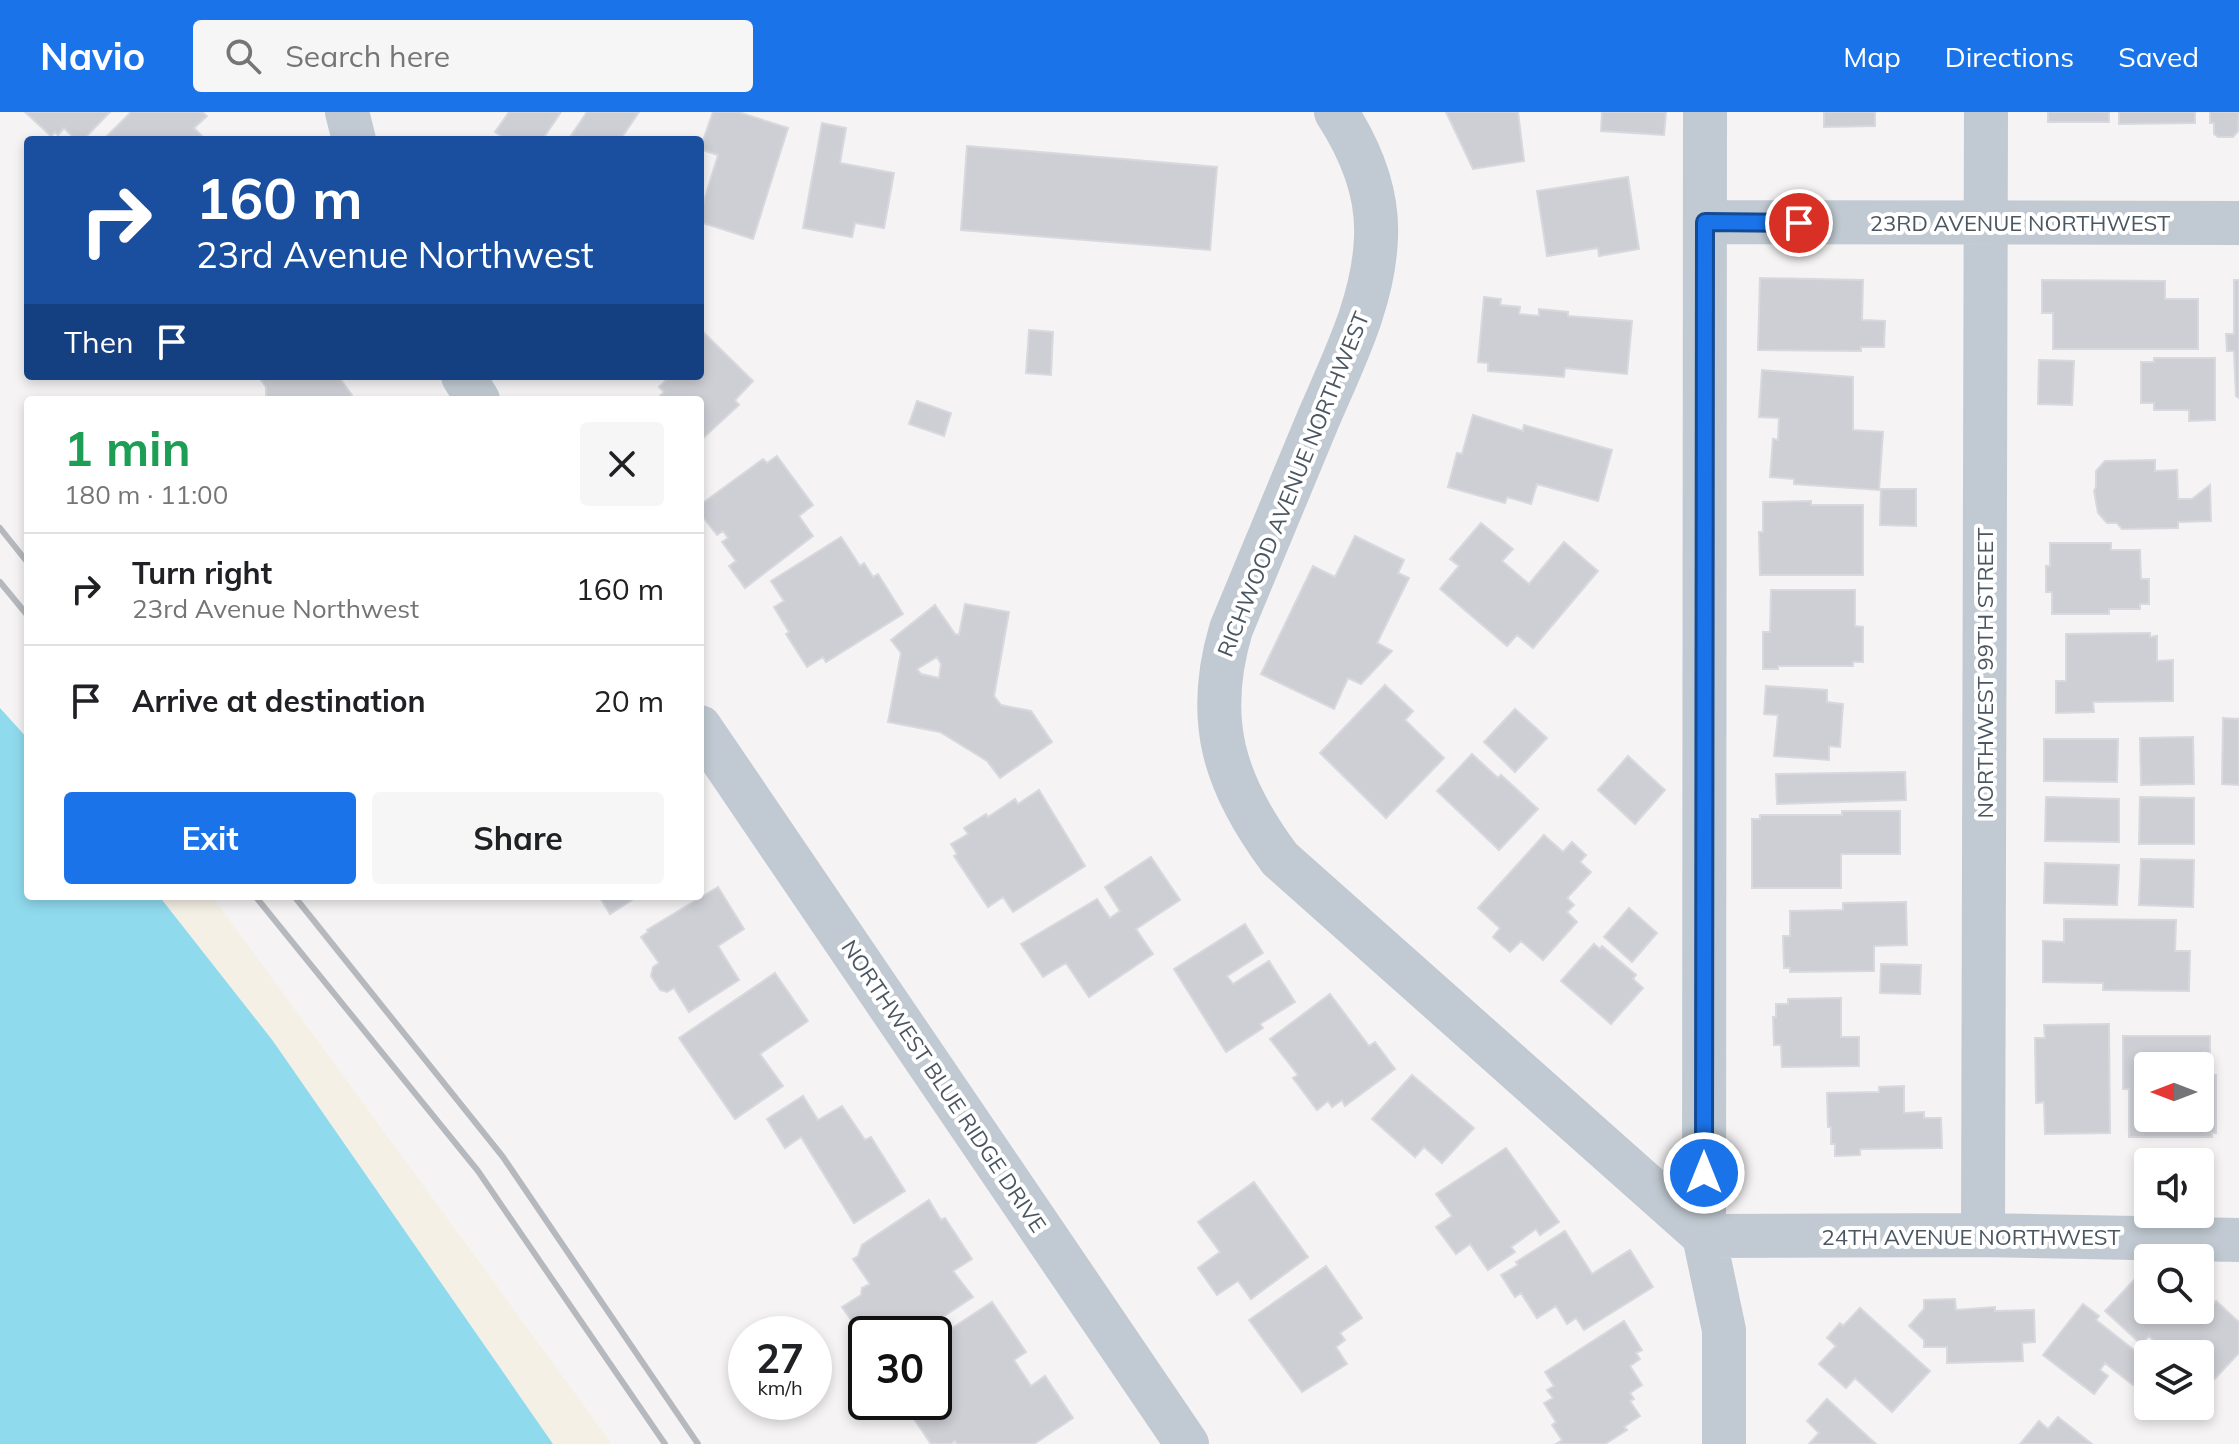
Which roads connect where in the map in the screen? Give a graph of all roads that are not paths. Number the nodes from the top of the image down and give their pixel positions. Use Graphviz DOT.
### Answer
graph roads {
  1 [pos="347,112"];
  2 [pos="1336,112"];
  3 [pos="1705,112"];
  4 [pos="1986,112"];
  5 [pos="353,136"];
  6 [pos="1705,222"];
  7 [pos="2239,223"];
  8 [pos="1986,224"];
  9 [pos="704,733"];
  10 [pos="1983,1235"];
  11 [pos="1704,1236"];
  12 [pos="2239,1240"];
  13 [pos="1187,1444"];
  14 [pos="1724,1444"];
  1 -- 5 [label="street"];
  2 -- 11 [label="street, RICHWOOD AVENUE NORTHWEST"];
  3 -- 6 [label="street"];
  4 -- 8 [label="street, NORTHWEST 99TH STREET"];
  6 -- 8 [label="street, 23RD AVENUE NORTHWEST"];
  6 -- 11 [label="street"];
  7 -- 8 [label="street, 23RD AVENUE NORTHWEST"];
  8 -- 10 [label="street, NORTHWEST 99TH STREET"];
  9 -- 13 [label="street, NORTHWEST BLUE RIDGE DRIVE"];
  10 -- 11 [label="street, 24TH AVENUE NORTHWEST"];
  10 -- 12 [label="street, 24TH AVENUE NORTHWEST"];
  11 -- 14 [label="street"];
}
